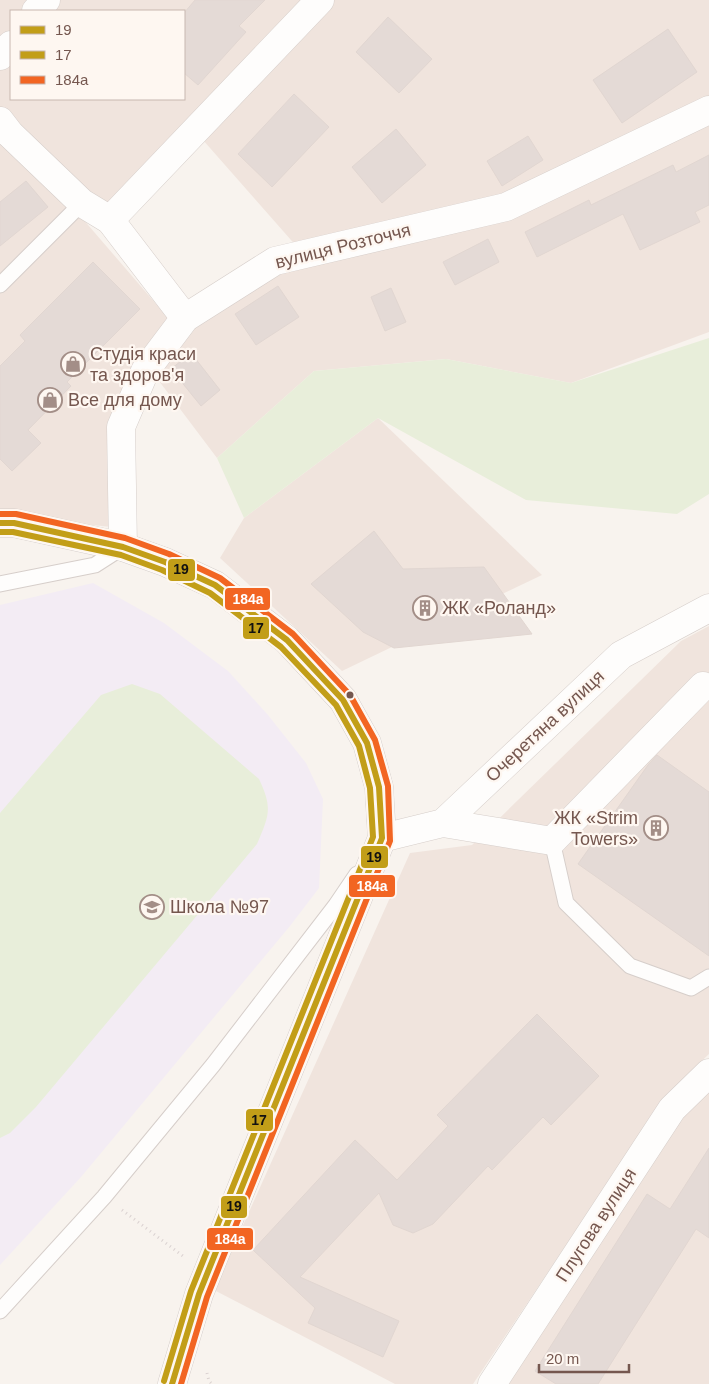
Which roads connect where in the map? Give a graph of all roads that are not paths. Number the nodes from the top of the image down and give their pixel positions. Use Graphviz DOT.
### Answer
graph roads {
  1 [pos="46,0"];
  2 [pos="320,0"];
  3 [pos="37,10"];
  4 [pos="10,45"];
  5 [pos="0,56"];
  6 [pos="709,110"];
  7 [pos="0,122"];
  8 [pos="82,203"];
  9 [pos="110,220"];
  10 [pos="0,285"];
  11 [pos="185,318"];
  12 [pos="0,523"];
  13 [pos="123,547"];
  14 [pos="0,584"];
  15 [pos="709,608"];
  16 [pos="704,686"];
  17 [pos="443,823"];
  18 [pos="382,838"];
  19 [pos="552,841"];
  20 [pos="709,977"];
  21 [pos="709,1073"];
  22 [pos="0,1311"];
  23 [pos="172,1384"];
  24 [pos="492,1384"];
  1 -- 3 [label="street"];
  2 -- 9 [label="street"];
  4 -- 5 [label="street"];
  6 -- 11 [label="street, вулиця Розточчя"];
  7 -- 8 [label="street"];
  8 -- 9 [label="street"];
  8 -- 10 [label="lane"];
  9 -- 11 [label="street"];
  11 -- 13 [label="street, вулиця Розточчя"];
  12 -- 13 [label="street"];
  13 -- 14 [label="lane"];
  13 -- 18 [label="street"];
  15 -- 17 [label="street, Очеретяна вулиця"];
  16 -- 19 [label="street"];
  17 -- 18 [label="street, Очеретяна вулиця"];
  17 -- 19 [label="street"];
  18 -- 22 [label="lane"];
  18 -- 23 [label="street"];
  19 -- 20 [label="lane"];
  21 -- 24 [label="street, Плугова вулиця"];
}
